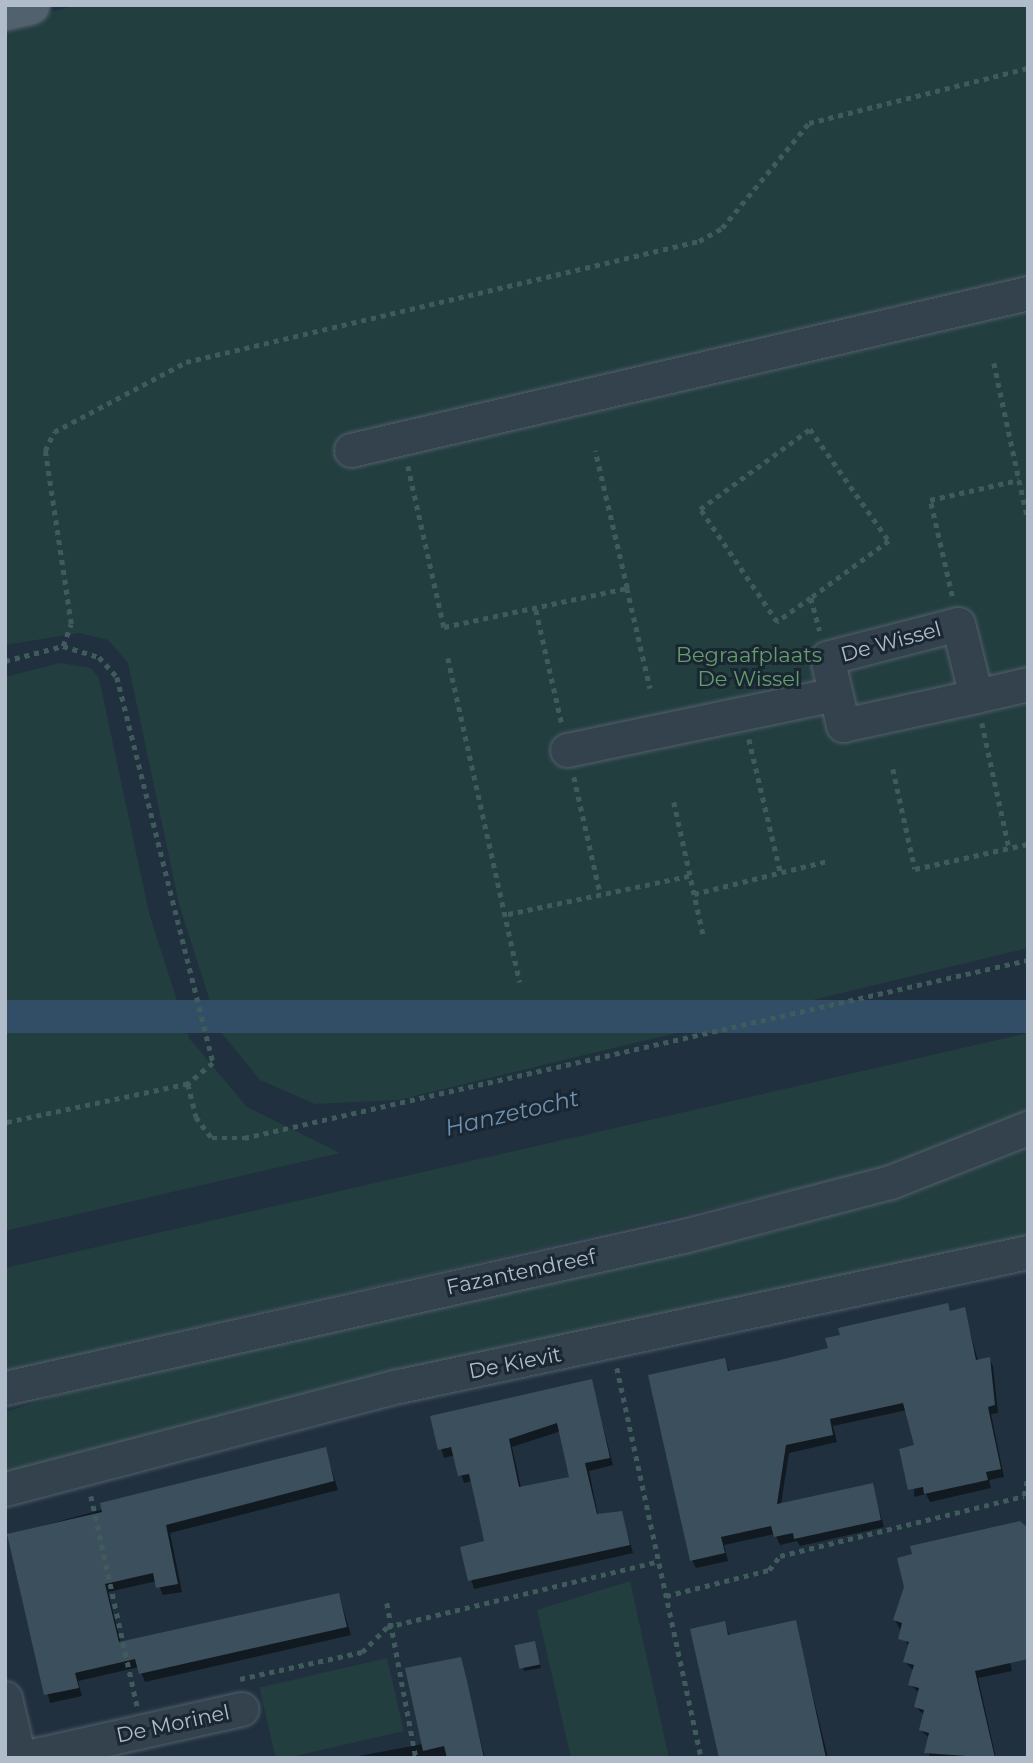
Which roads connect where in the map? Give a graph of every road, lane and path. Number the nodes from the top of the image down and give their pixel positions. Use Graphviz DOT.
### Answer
graph roads {
  1 [pos="30,5"];
  2 [pos="5,11"];
  3 [pos="1028,68"];
  4 [pos="1028,293"];
  5 [pos="994,362"];
  6 [pos="402,438"];
  7 [pos="351,450"];
  8 [pos="595,451"];
  9 [pos="1020,480"];
  10 [pos="1028,517"];
  11 [pos="628,587"];
  12 [pos="811,598"];
  13 [pos="958,624"];
  14 [pos="63,646"];
  15 [pos="448,658"];
  16 [pos="827,658"];
  17 [pos="5,661"];
  18 [pos="1028,684"];
  19 [pos="650,688"];
  20 [pos="835,694"];
  21 [pos="976,696"];
  22 [pos="743,713"];
  23 [pos="568,750"];
  24 [pos="893,769"];
  25 [pos="674,802"];
  26 [pos="1028,844"];
  27 [pos="1009,848"];
  28 [pos="827,862"];
  29 [pos="781,874"];
  30 [pos="690,876"];
  31 [pos="694,894"];
  32 [pos="508,914"];
  33 [pos="704,939"];
  34 [pos="1028,960"];
  35 [pos="520,982"];
  36 [pos="188,1084"];
  37 [pos="5,1123"];
  38 [pos="1028,1128"];
  39 [pos="1028,1252"];
  40 [pos="612,1345"];
  41 [pos="5,1388"];
  42 [pos="85,1466"];
  43 [pos="1028,1476"];
  44 [pos="5,1489"];
  45 [pos="659,1561"];
  46 [pos="666,1596"];
  47 [pos="387,1603"];
  48 [pos="387,1627"];
  49 [pos="236,1695"];
  50 [pos="5,1698"];
  51 [pos="149,1698"];
  52 [pos="123,1704"];
  53 [pos="139,1716"];
  54 [pos="20,1758"];
  55 [pos="416,1758"];
  56 [pos="701,1758"];
  1 -- 2 [label="main road"];
  3 -- 14 [label="path"];
  4 -- 6 [label="street"];
  5 -- 9 [label="path"];
  6 -- 7 [label="street"];
  6 -- 11 [label="path"];
  8 -- 11 [label="path"];
  9 -- 10 [label="path"];
  9 -- 13 [label="path"];
  11 -- 19 [label="path"];
  12 -- 12 [label="path"];
  12 -- 16 [label="path"];
  13 -- 16 [label="street, De Wissel"];
  13 -- 21 [label="street, De Wissel"];
  14 -- 17 [label="path"];
  14 -- 36 [label="path"];
  15 -- 32 [label="path"];
  16 -- 20 [label="street, De Wissel"];
  18 -- 21 [label="street, De Wissel"];
  20 -- 21 [label="street, De Wissel"];
  20 -- 22 [label="street"];
  21 -- 27 [label="path"];
  22 -- 23 [label="street"];
  22 -- 29 [label="path"];
  24 -- 27 [label="path"];
  25 -- 30 [label="path"];
  26 -- 27 [label="path"];
  28 -- 29 [label="path"];
  29 -- 31 [label="path"];
  30 -- 31 [label="path"];
  30 -- 32 [label="path"];
  31 -- 33 [label="path"];
  32 -- 35 [label="path"];
  34 -- 36 [label="path"];
  36 -- 37 [label="path"];
  38 -- 41 [label="street, Fazantendreef"];
  39 -- 40 [label="street, De Kievit"];
  40 -- 42 [label="street, De Kievit"];
  40 -- 45 [label="path"];
  42 -- 44 [label="street, De Kievit"];
  42 -- 53 [label="path"];
  43 -- 46 [label="path"];
  45 -- 46 [label="path"];
  45 -- 48 [label="path"];
  46 -- 56 [label="path"];
  47 -- 48 [label="path"];
  48 -- 49 [label="path"];
  48 -- 55 [label="path"];
  49 -- 53 [label="street, De Morinel"];
  50 -- 54 [label="street, De Morinel"];
  51 -- 53 [label="path"];
  52 -- 53 [label="path"];
  53 -- 54 [label="street, De Morinel"];
}
